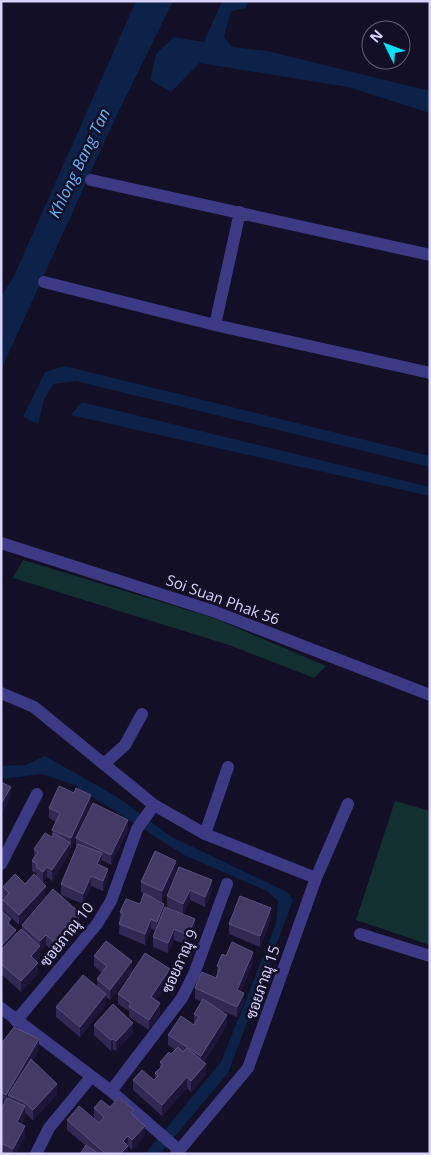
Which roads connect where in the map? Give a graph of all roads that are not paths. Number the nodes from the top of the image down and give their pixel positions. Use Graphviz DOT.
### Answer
graph roads {
  1 [pos="91,180"];
  2 [pos="240,212"];
  3 [pos="430,255"];
  4 [pos="44,282"];
  5 [pos="216,324"];
  6 [pos="430,373"];
  7 [pos="1,542"];
  8 [pos="1,693"];
  9 [pos="430,695"];
  10 [pos="142,714"];
  11 [pos="104,764"];
  12 [pos="228,767"];
  13 [pos="37,794"];
  14 [pos="348,804"];
  15 [pos="150,810"];
  16 [pos="206,834"];
  17 [pos="1,864"];
  18 [pos="316,878"];
  19 [pos="227,884"];
  20 [pos="360,934"];
  21 [pos="430,956"];
  22 [pos="1,1008"];
  23 [pos="16,1021"];
  24 [pos="90,1077"];
  25 [pos="112,1092"];
  26 [pos="176,1149"];
  27 [pos="36,1154"];
  1 -- 2 [label="street"];
  2 -- 3 [label="street"];
  2 -- 5 [label="street"];
  4 -- 5 [label="street"];
  5 -- 6 [label="street"];
  7 -- 9 [label="street, Soi Suan Phak 56"];
  8 -- 11 [label="street"];
  10 -- 11 [label="street"];
  11 -- 15 [label="street"];
  12 -- 16 [label="street"];
  13 -- 17 [label="street"];
  14 -- 18 [label="street, ซอยภาณุ 15"];
  15 -- 16 [label="street"];
  15 -- 23 [label="street, ซอยภาณุ 10"];
  16 -- 18 [label="street"];
  18 -- 26 [label="street, ซอยภาณุ 15"];
  19 -- 25 [label="street, ซอยภาณุ 9"];
  20 -- 21 [label="street"];
  22 -- 23 [label="street"];
  23 -- 24 [label="street"];
  24 -- 25 [label="street"];
  24 -- 27 [label="street"];
  25 -- 26 [label="street"];
}
